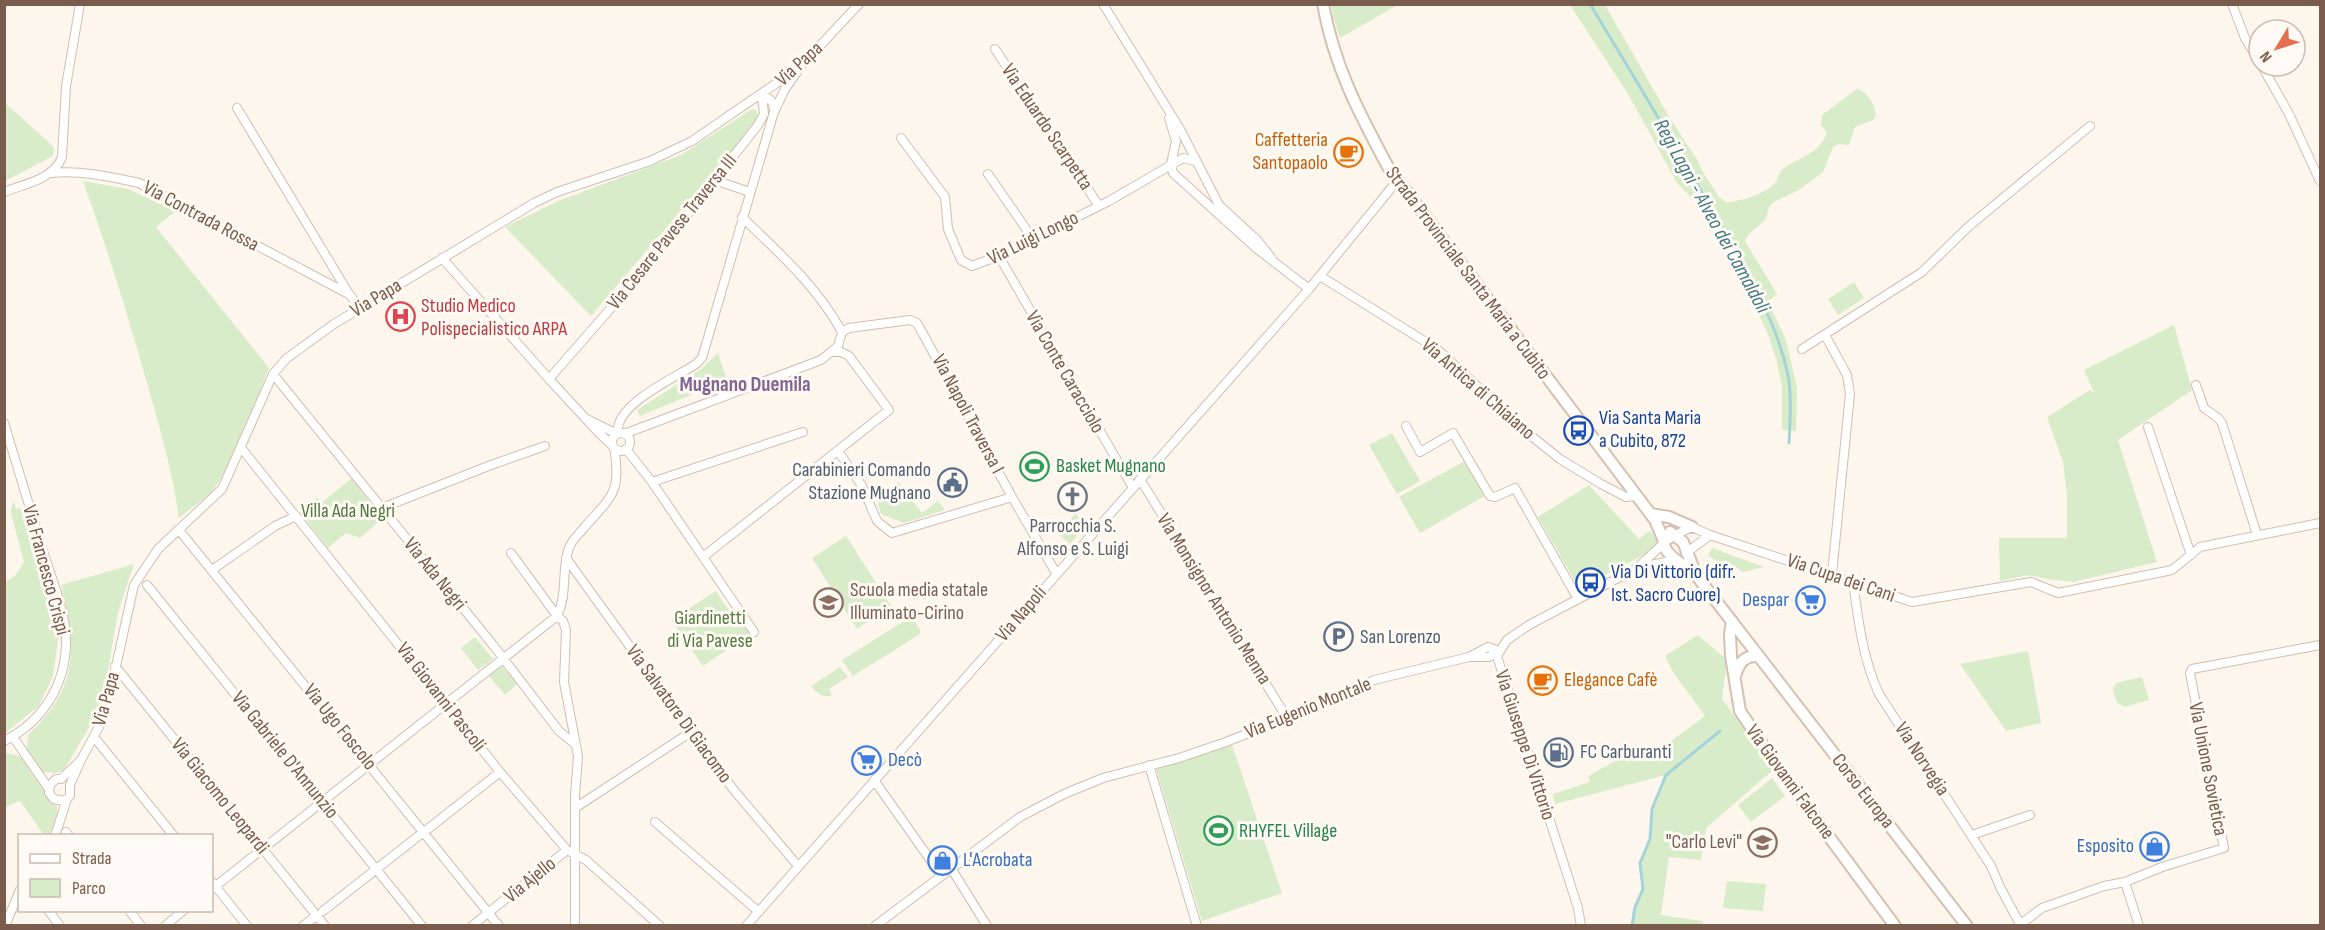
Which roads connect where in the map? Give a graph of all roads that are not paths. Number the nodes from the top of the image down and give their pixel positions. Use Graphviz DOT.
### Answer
graph roads {
  1 [pos="80,4"];
  2 [pos="859,4"];
  3 [pos="1103,4"];
  4 [pos="1323,4"];
  5 [pos="2232,4"];
  6 [pos="2247,41"];
  7 [pos="995,49"];
  8 [pos="800,67"];
  9 [pos="2269,78"];
  10 [pos="762,95"];
  11 [pos="1164,103"];
  12 [pos="237,108"];
  13 [pos="774,112"];
  14 [pos="2090,126"];
  15 [pos="901,138"];
  16 [pos="1196,161"];
  17 [pos="1171,164"];
  18 [pos="52,173"];
  19 [pos="988,174"];
  20 [pos="714,180"];
  21 [pos="1397,181"];
  22 [pos="2320,181"];
  23 [pos="4,192"];
  24 [pos="750,192"];
  25 [pos="1213,193"];
  26 [pos="1200,199"];
  27 [pos="1100,206"];
  28 [pos="742,218"];
  29 [pos="1033,239"];
  30 [pos="1001,255"];
  31 [pos="442,258"];
  32 [pos="1272,259"];
  33 [pos="1320,276"];
  34 [pos="1309,289"];
  35 [pos="341,290"];
  36 [pos="350,295"];
  37 [pos="360,308"];
  38 [pos="842,332"];
  39 [pos="1825,335"];
  40 [pos="1802,349"];
  41 [pos="832,352"];
  42 [pos="273,374"];
  43 [pos="549,379"];
  44 [pos="2196,385"];
  45 [pos="586,419"];
  46 [pos="4,423"];
  47 [pos="1406,426"];
  48 [pos="2148,427"];
  49 [pos="803,432"];
  50 [pos="620,434"];
  51 [pos="545,446"];
  52 [pos="614,447"];
  53 [pos="242,449"];
  54 [pos="626,449"];
  55 [pos="838,451"];
  56 [pos="1140,479"];
  57 [pos="652,482"];
  58 [pos="1133,488"];
  59 [pos="1636,496"];
  60 [pos="1012,497"];
  61 [pos="382,508"];
  62 [pos="296,516"];
  63 [pos="1653,517"];
  64 [pos="2320,523"];
  65 [pos="1692,527"];
  66 [pos="179,530"];
  67 [pos="1710,535"];
  68 [pos="2258,536"];
  69 [pos="1669,539"];
  70 [pos="511,553"];
  71 [pos="2191,555"];
  72 [pos="703,557"];
  73 [pos="566,558"];
  74 [pos="1680,558"];
  75 [pos="1637,568"];
  76 [pos="212,570"];
  77 [pos="1056,573"];
  78 [pos="1832,574"];
  79 [pos="1854,581"];
  80 [pos="147,585"];
  81 [pos="1578,599"];
  82 [pos="557,616"];
  83 [pos="1732,621"];
  84 [pos="754,632"];
  85 [pos="2320,645"];
  86 [pos="1499,651"];
  87 [pos="1759,656"];
  88 [pos="502,659"];
  89 [pos="115,666"];
  90 [pos="1734,679"];
  91 [pos="447,703"];
  92 [pos="1287,718"];
  93 [pos="691,732"];
  94 [pos="13,737"];
  95 [pos="94,737"];
  96 [pos="4,741"];
  97 [pos="576,745"];
  98 [pos="81,760"];
  99 [pos="370,764"];
  100 [pos="1149,765"];
  101 [pos="39,772"];
  102 [pos="500,772"];
  103 [pos="58,779"];
  104 [pos="874,780"];
  105 [pos="70,785"];
  106 [pos="49,789"];
  107 [pos="67,799"];
  108 [pos="323,802"];
  109 [pos="575,808"];
  110 [pos="2030,815"];
  111 [pos="655,822"];
  112 [pos="423,833"];
  113 [pos="56,834"];
  114 [pos="172,834"];
  115 [pos="1972,835"];
  116 [pos="263,849"];
  117 [pos="567,850"];
  118 [pos="576,855"];
  119 [pos="798,866"];
  120 [pos="951,867"];
  121 [pos="376,869"];
  122 [pos="941,875"];
  123 [pos="2125,882"];
  124 [pos="213,886"];
  125 [pos="18,895"];
  126 [pos="491,911"];
  127 [pos="50,912"];
  128 [pos="130,912"];
  129 [pos="182,912"];
  130 [pos="759,912"];
  131 [pos="320,913"];
  132 [pos="2020,925"];
  133 [pos="5,926"];
  134 [pos="60,926"];
  135 [pos="141,926"];
  136 [pos="165,926"];
  137 [pos="247,926"];
  138 [pos="303,926"];
  139 [pos="325,926"];
  140 [pos="422,926"];
  141 [pos="472,926"];
  142 [pos="499,926"];
  143 [pos="575,926"];
  144 [pos="660,926"];
  145 [pos="746,926"];
  146 [pos="875,926"];
  147 [pos="987,926"];
  148 [pos="1197,926"];
  149 [pos="1581,926"];
  150 [pos="1896,926"];
  151 [pos="1967,926"];
  152 [pos="2139,926"];
  1 -- 18 [label="street"];
  2 -- 8 [label="street, Via Papa"];
  3 -- 11 [label="street"];
  4 -- 21 [label="main road, Strada Provinciale Santa Maria a Cubito"];
  5 -- 6 [label="street"];
  7 -- 27 [label="street, Via Eduardo Scarpetta"];
  8 -- 10 [label="street, Via Papa"];
  8 -- 13 [label="street"];
  9 -- 22 [label="street"];
  10 -- 13 [label="street"];
  10 -- 20 [label="street, Via Cesare Pavese Traversa III"];
  10 -- 31 [label="street, Via Papa"];
  11 -- 16 [label="street"];
  11 -- 17 [label="street"];
  12 -- 36 [label="street, Via Contrada Rossa"];
  13 -- 24 [label="street"];
  14 -- 39 [label="street"];
  15 -- 30 [label="street, Via Luigi Longo"];
  16 -- 17 [label="street, Via Luigi Longo"];
  16 -- 25 [label="street"];
  17 -- 26 [label="street"];
  17 -- 27 [label="street, Via Luigi Longo"];
  18 -- 23 [label="street"];
  18 -- 35 [label="street, Via Contrada Rossa"];
  19 -- 29 [label="street"];
  20 -- 24 [label="street"];
  20 -- 43 [label="street, Via Cesare Pavese Traversa III"];
  21 -- 33 [label="street, Via Napoli"];
  21 -- 59 [label="main road, Strada Provinciale Santa Maria a Cubito"];
  24 -- 28 [label="street"];
  25 -- 26 [label="street"];
  25 -- 32 [label="street"];
  26 -- 32 [label="street"];
  27 -- 29 [label="street, Via Luigi Longo"];
  28 -- 38 [label="street"];
  28 -- 50 [label="street"];
  29 -- 30 [label="street, Via Luigi Longo"];
  30 -- 58 [label="street, Via Conte Caracciolo"];
  31 -- 37 [label="street, Via Papa"];
  31 -- 43 [label="street"];
  32 -- 34 [label="street"];
  33 -- 34 [label="street, Via Napoli"];
  33 -- 59 [label="street, Via Antica di Chiaiano"];
  34 -- 56 [label="street, Via Napoli"];
  35 -- 36 [label="street, Via Contrada Rossa"];
  35 -- 37 [label="street, Via Contrada Rossa"];
  36 -- 37 [label="street, Via Contrada Rossa"];
  37 -- 42 [label="street, Via Papa"];
  38 -- 41 [label="street"];
  38 -- 60 [label="street, Via Napoli Traversa I"];
  39 -- 40 [label="street"];
  39 -- 78 [label="street"];
  41 -- 50 [label="street"];
  41 -- 55 [label="street"];
  42 -- 53 [label="street, Via Papa"];
  42 -- 61 [label="street, Via Ada Negri"];
  43 -- 45 [label="street"];
  44 -- 68 [label="street"];
  45 -- 50 [label="street"];
  45 -- 52 [label="street"];
  46 -- 94 [label="street, Via Francesco Crispi"];
  47 -- 81 [label="street"];
  48 -- 71 [label="street"];
  49 -- 57 [label="street"];
  50 -- 52 [label="street"];
  50 -- 54 [label="street"];
  51 -- 61 [label="street"];
  52 -- 54 [label="street"];
  52 -- 73 [label="street"];
  53 -- 62 [label="street, Via Giovanni Pascoli"];
  53 -- 66 [label="street, Via Papa"];
  54 -- 57 [label="street"];
  55 -- 60 [label="street"];
  55 -- 72 [label="street"];
  56 -- 58 [label="street, Via Napoli"];
  56 -- 92 [label="street, Via Monsignor Antonio Menna"];
  57 -- 72 [label="street"];
  58 -- 77 [label="street, Via Napoli"];
  59 -- 63 [label="main road, Strada Provinciale Santa Maria a Cubito"];
  60 -- 77 [label="street, Via Napoli Traversa I"];
  61 -- 88 [label="street, Via Ada Negri"];
  62 -- 76 [label="street"];
  62 -- 91 [label="street, Via Giovanni Pascoli"];
  63 -- 65 [label="main road"];
  63 -- 69 [label="main road, Strada Provinciale Santa Maria a Cubito"];
  64 -- 68 [label="street, Via Cupa dei Cani"];
  65 -- 67 [label="street, Via Cupa dei Cani"];
  65 -- 69 [label="street"];
  66 -- 76 [label="street, Via Ugo Foscolo"];
  66 -- 89 [label="street, Via Papa"];
  67 -- 74 [label="street"];
  67 -- 78 [label="street, Via Cupa dei Cani"];
  68 -- 71 [label="street, Via Cupa dei Cani"];
  69 -- 74 [label="main road"];
  69 -- 74 [label="main road"];
  69 -- 75 [label="street, Via Giuseppe Di Vittorio"];
  70 -- 82 [label="street"];
  71 -- 79 [label="street, Via Cupa dei Cani"];
  72 -- 84 [label="street"];
  73 -- 82 [label="street"];
  73 -- 93 [label="street, Via Salvatore Di Giacomo"];
  74 -- 75 [label="street, Via Giuseppe Di Vittorio"];
  74 -- 83 [label="main road, Corso Europa"];
  75 -- 81 [label="street, Via Giuseppe Di Vittorio"];
  76 -- 99 [label="street, Via Ugo Foscolo"];
  77 -- 104 [label="street, Via Napoli"];
  78 -- 79 [label="street, Via Cupa dei Cani"];
  79 -- 115 [label="street, Via Norvegia"];
  80 -- 108 [label="street, Via Gabriele D'Annunzio"];
  81 -- 86 [label="street, Via Giuseppe Di Vittorio"];
  82 -- 88 [label="street"];
  82 -- 97 [label="street"];
  83 -- 87 [label="main road, Corso Europa"];
  83 -- 90 [label="main road, Via Giovanni Falcone"];
  85 -- 123 [label="street, Via Unione Sovietica"];
  86 -- 92 [label="street, Via Eugenio Montale"];
  86 -- 149 [label="street, Via Giuseppe Di Vittorio"];
  87 -- 90 [label="main road"];
  87 -- 151 [label="main road, Corso Europa"];
  88 -- 91 [label="street"];
  88 -- 97 [label="street, Via Ada Negri"];
  89 -- 95 [label="street, Via Papa"];
  89 -- 116 [label="street, Via Giacomo Leopardi"];
  90 -- 150 [label="main road, Via Giovanni Falcone"];
  91 -- 99 [label="street"];
  91 -- 102 [label="street, Via Giovanni Pascoli"];
  92 -- 100 [label="street, Via Eugenio Montale"];
  93 -- 109 [label="street"];
  93 -- 119 [label="street, Via Salvatore Di Giacomo"];
  94 -- 96 [label="street, Via Francesco Crispi"];
  94 -- 101 [label="street"];
  95 -- 98 [label="street, Via Papa"];
  95 -- 114 [label="street"];
  97 -- 109 [label="street"];
  98 -- 103 [label="street, Via Papa"];
  98 -- 105 [label="street, Via Papa"];
  99 -- 108 [label="street"];
  99 -- 112 [label="street, Via Ugo Foscolo"];
  100 -- 120 [label="street, Via Eugenio Montale"];
  100 -- 148 [label="street"];
  101 -- 103 [label="street"];
  101 -- 106 [label="street"];
  102 -- 112 [label="street"];
  102 -- 117 [label="street, Via Giovanni Pascoli"];
  103 -- 105 [label="street"];
  103 -- 106 [label="street"];
  104 -- 119 [label="street, Via Napoli"];
  104 -- 122 [label="street"];
  105 -- 107 [label="street"];
  106 -- 107 [label="street"];
  107 -- 113 [label="street"];
  108 -- 116 [label="street"];
  108 -- 121 [label="street, Via Gabriele D'Annunzio"];
  109 -- 118 [label="street"];
  110 -- 115 [label="street"];
  111 -- 130 [label="street"];
  112 -- 121 [label="street"];
  112 -- 126 [label="street, Via Ugo Foscolo"];
  115 -- 132 [label="street, Via Norvegia"];
  116 -- 124 [label="street"];
  116 -- 131 [label="street, Via Giacomo Leopardi"];
  117 -- 118 [label="street, Via Giovanni Pascoli"];
  117 -- 126 [label="street, Via Ajello"];
  118 -- 143 [label="street"];
  118 -- 144 [label="street, Via Giovanni Pascoli"];
  119 -- 130 [label="street, Via Napoli"];
  120 -- 122 [label="street, Via Eugenio Montale"];
  120 -- 147 [label="street"];
  121 -- 131 [label="street"];
  121 -- 140 [label="street, Via Gabriele D'Annunzio"];
  122 -- 146 [label="street, Via Eugenio Montale"];
  123 -- 132 [label="street, Via Unione Sovietica"];
  123 -- 152 [label="street"];
  124 -- 137 [label="street"];
  125 -- 133 [label="street"];
  126 -- 141 [label="street, Via Ajello"];
  126 -- 142 [label="street, Via Ugo Foscolo"];
  127 -- 134 [label="street"];
  128 -- 135 [label="street"];
  129 -- 136 [label="street"];
  130 -- 145 [label="street, Via Napoli"];
  131 -- 138 [label="street"];
  131 -- 139 [label="street, Via Giacomo Leopardi"];
}
